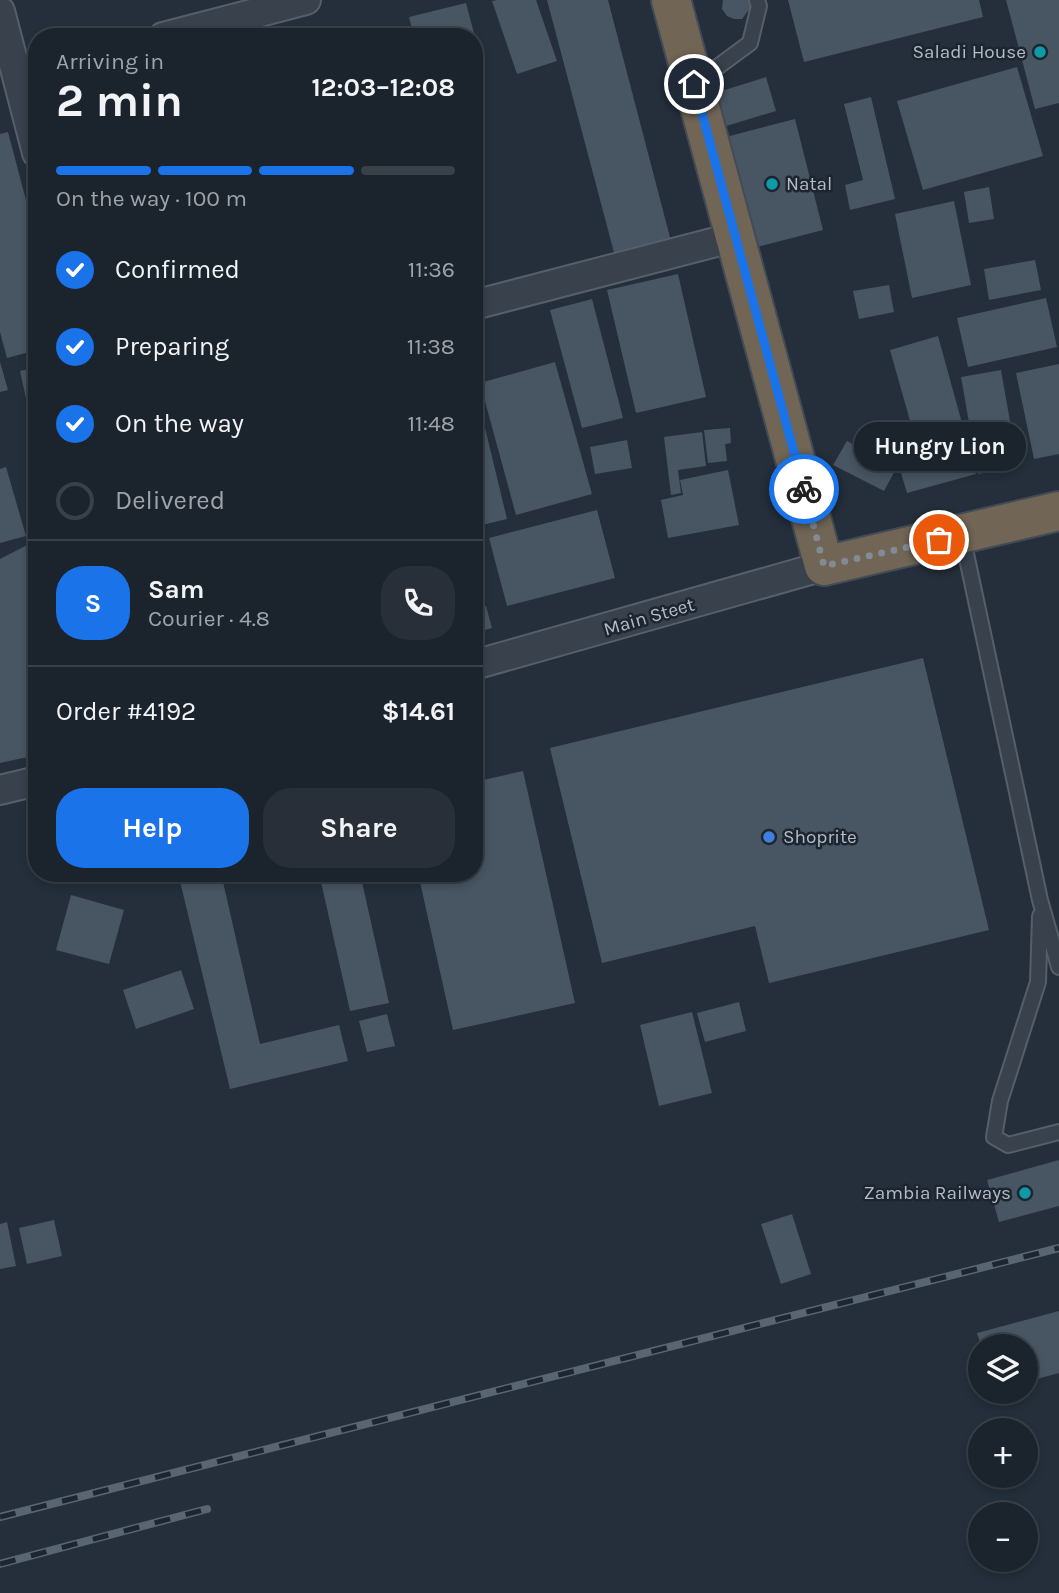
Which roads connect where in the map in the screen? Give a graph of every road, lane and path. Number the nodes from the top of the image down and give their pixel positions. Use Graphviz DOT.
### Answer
graph roads {
  1 [pos="306,0"];
  2 [pos="671,0"];
  3 [pos="757,0"];
  4 [pos="0,11"];
  5 [pos="198,28"];
  6 [pos="18,74"];
  7 [pos="694,84"];
  8 [pos="28,116"];
  9 [pos="735,237"];
  10 [pos="483,303"];
  11 [pos="1059,511"];
  12 [pos="962,535"];
  13 [pos="824,566"];
  14 [pos="483,662"];
  15 [pos="28,783"];
  16 [pos="0,790"];
  17 [pos="1040,901"];
  18 [pos="1059,967"];
  19 [pos="1059,1132"];
  1 -- 5 [label="street"];
  2 -- 7 [label="highway"];
  3 -- 7 [label="lane"];
  4 -- 6 [label="street"];
  6 -- 8 [label="street"];
  7 -- 9 [label="highway"];
  9 -- 10 [label="street"];
  9 -- 13 [label="highway"];
  11 -- 12 [label="highway"];
  12 -- 13 [label="highway"];
  12 -- 17 [label="lane"];
  13 -- 14 [label="street, Main Steet"];
  15 -- 16 [label="street"];
  17 -- 18 [label="lane"];
  17 -- 19 [label="lane"];
}
